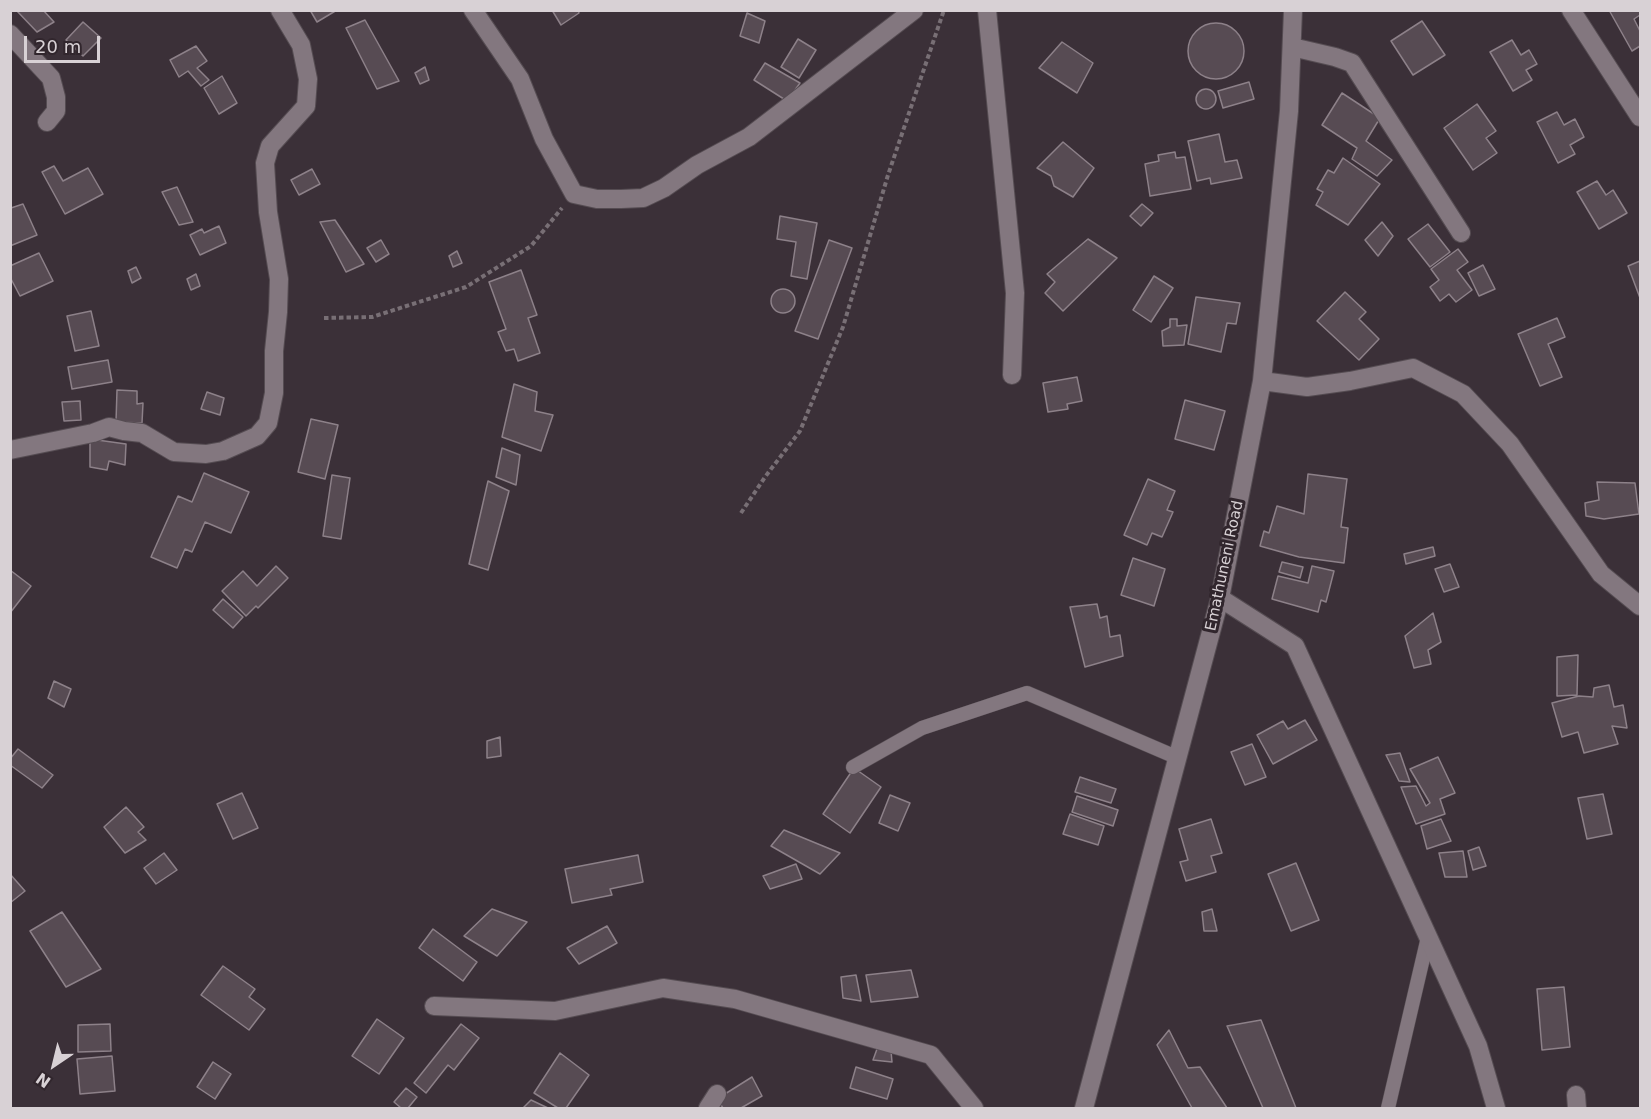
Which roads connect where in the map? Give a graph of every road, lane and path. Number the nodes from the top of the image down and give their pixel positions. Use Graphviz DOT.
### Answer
graph roads {
  1 [pos="280,10"];
  2 [pos="473,10"];
  3 [pos="915,10"];
  4 [pos="944,10"];
  5 [pos="987,10"];
  6 [pos="1293,10"];
  7 [pos="1571,10"];
  8 [pos="10,34"];
  9 [pos="1292,46"];
  10 [pos="1641,117"];
  11 [pos="47,122"];
  12 [pos="574,194"];
  13 [pos="1461,233"];
  14 [pos="324,318"];
  15 [pos="1012,375"];
  16 [pos="1262,381"];
  17 [pos="10,450"];
  18 [pos="741,513"];
  19 [pos="1220,598"];
  20 [pos="1641,606"];
  21 [pos="1176,757"];
  22 [pos="853,767"];
  23 [pos="1428,936"];
  24 [pos="434,1006"];
  25 [pos="974,1108"];
  26 [pos="1084,1108"];
  27 [pos="1388,1108"];
  28 [pos="1497,1108"];
  1 -- 17 [label="street"];
  2 -- 12 [label="street"];
  3 -- 12 [label="street"];
  4 -- 18 [label="path"];
  5 -- 15 [label="street"];
  6 -- 9 [label="street, Emathuneni Road"];
  7 -- 10 [label="street"];
  8 -- 11 [label="street"];
  9 -- 13 [label="street"];
  9 -- 16 [label="street, Emathuneni Road"];
  12 -- 14 [label="path"];
  16 -- 19 [label="street, Emathuneni Road"];
  16 -- 20 [label="street"];
  19 -- 21 [label="street, Emathuneni Road"];
  19 -- 23 [label="street"];
  21 -- 22 [label="lane"];
  21 -- 26 [label="street, Emathuneni Road"];
  23 -- 27 [label="lane"];
  23 -- 28 [label="street"];
  24 -- 25 [label="street"];
}
